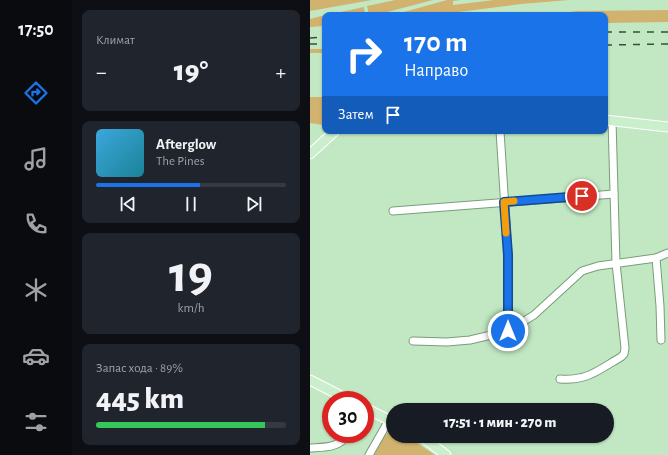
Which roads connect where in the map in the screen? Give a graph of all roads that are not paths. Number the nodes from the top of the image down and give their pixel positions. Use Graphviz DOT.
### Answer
graph roads {
  1 [pos="608,120"];
  2 [pos="668,127"];
  3 [pos="332,134"];
  4 [pos="500,134"];
  5 [pos="310,154"];
  6 [pos="614,194"];
  7 [pos="504,202"];
  8 [pos="393,211"];
  9 [pos="668,253"];
  10 [pos="656,258"];
  11 [pos="616,263"];
  12 [pos="508,331"];
  13 [pos="661,340"];
  14 [pos="413,341"];
  15 [pos="310,380"];
  16 [pos="560,380"];
  17 [pos="331,391"];
  18 [pos="374,414"];
  19 [pos="386,419"];
  20 [pos="386,429"];
  21 [pos="340,443"];
  22 [pos="431,443"];
  23 [pos="310,448"];
  24 [pos="369,455"];
  25 [pos="446,455"];
  1 -- 2 [label="main road"];
  1 -- 6 [label="street"];
  3 -- 5 [label="main road"];
  4 -- 7 [label="street"];
  6 -- 7 [label="street"];
  6 -- 11 [label="street"];
  7 -- 8 [label="street"];
  7 -- 12 [label="street"];
  9 -- 10 [label="street"];
  10 -- 11 [label="street"];
  10 -- 13 [label="street"];
  11 -- 12 [label="street"];
  11 -- 16 [label="street"];
  12 -- 14 [label="street"];
  15 -- 17 [label="main road"];
  18 -- 19 [label="main road"];
  20 -- 24 [label="street"];
  21 -- 23 [label="street"];
  22 -- 25 [label="main road"];
}
